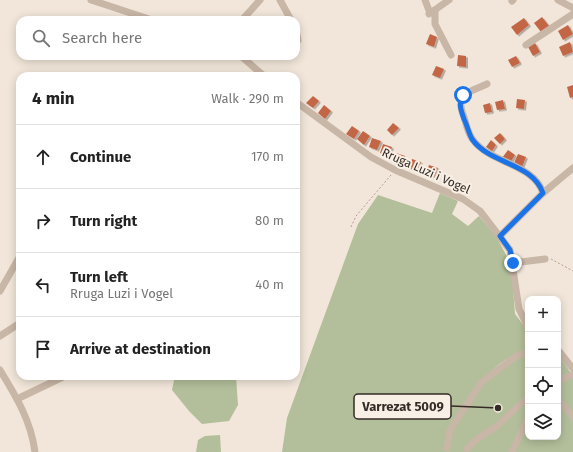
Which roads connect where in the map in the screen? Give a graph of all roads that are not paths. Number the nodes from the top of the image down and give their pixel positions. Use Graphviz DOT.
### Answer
graph roads {
  1 [pos="91,0"];
  2 [pos="260,0"];
  3 [pos="280,0"];
  4 [pos="425,0"];
  5 [pos="449,0"];
  6 [pos="562,1"];
  7 [pos="573,8"];
  8 [pos="431,12"];
  9 [pos="573,14"];
  10 [pos="140,16"];
  11 [pos="246,16"];
  12 [pos="289,16"];
  13 [pos="526,45"];
  14 [pos="452,55"];
  15 [pos="246,60"];
  16 [pos="259,72"];
  17 [pos="487,84"];
  18 [pos="300,105"];
  19 [pos="573,168"];
  20 [pos="543,193"];
  21 [pos="500,236"];
  22 [pos="546,259"];
  23 [pos="16,263"];
  24 [pos="513,263"];
  25 [pos="0,291"];
  26 [pos="525,321"];
  27 [pos="16,326"];
  28 [pos="0,336"];
  29 [pos="525,353"];
  30 [pos="561,353"];
  31 [pos="573,369"];
  32 [pos="0,370"];
  33 [pos="573,375"];
  34 [pos="561,379"];
  35 [pos="57,380"];
  36 [pos="17,399"];
  37 [pos="525,400"];
  38 [pos="561,404"];
  39 [pos="573,418"];
  40 [pos="525,424"];
  41 [pos="446,448"];
  42 [pos="467,449"];
  43 [pos="35,452"];
  44 [pos="512,452"];
  1 -- 10 [label="street"];
  2 -- 11 [label="street"];
  3 -- 12 [label="street"];
  4 -- 8 [label="street"];
  5 -- 8 [label="street"];
  6 -- 7 [label="street"];
  8 -- 14 [label="street"];
  9 -- 13 [label="street"];
  15 -- 16 [label="street"];
  17 -- 20 [label="street"];
  18 -- 21 [label="street, Rruga Luzi i Vogel"];
  19 -- 20 [label="street"];
  20 -- 21 [label="street"];
  21 -- 24 [label="street, Rruga Luzi i Vogel"];
  22 -- 24 [label="street"];
  23 -- 25 [label="street"];
  24 -- 26 [label="street, Rruga Luzi i Vogel"];
  27 -- 28 [label="street"];
  29 -- 41 [label="street"];
  30 -- 31 [label="street"];
  32 -- 36 [label="street"];
  33 -- 34 [label="street"];
  35 -- 36 [label="street"];
  36 -- 43 [label="street"];
  37 -- 42 [label="street"];
  38 -- 39 [label="street"];
  40 -- 44 [label="street"];
}
